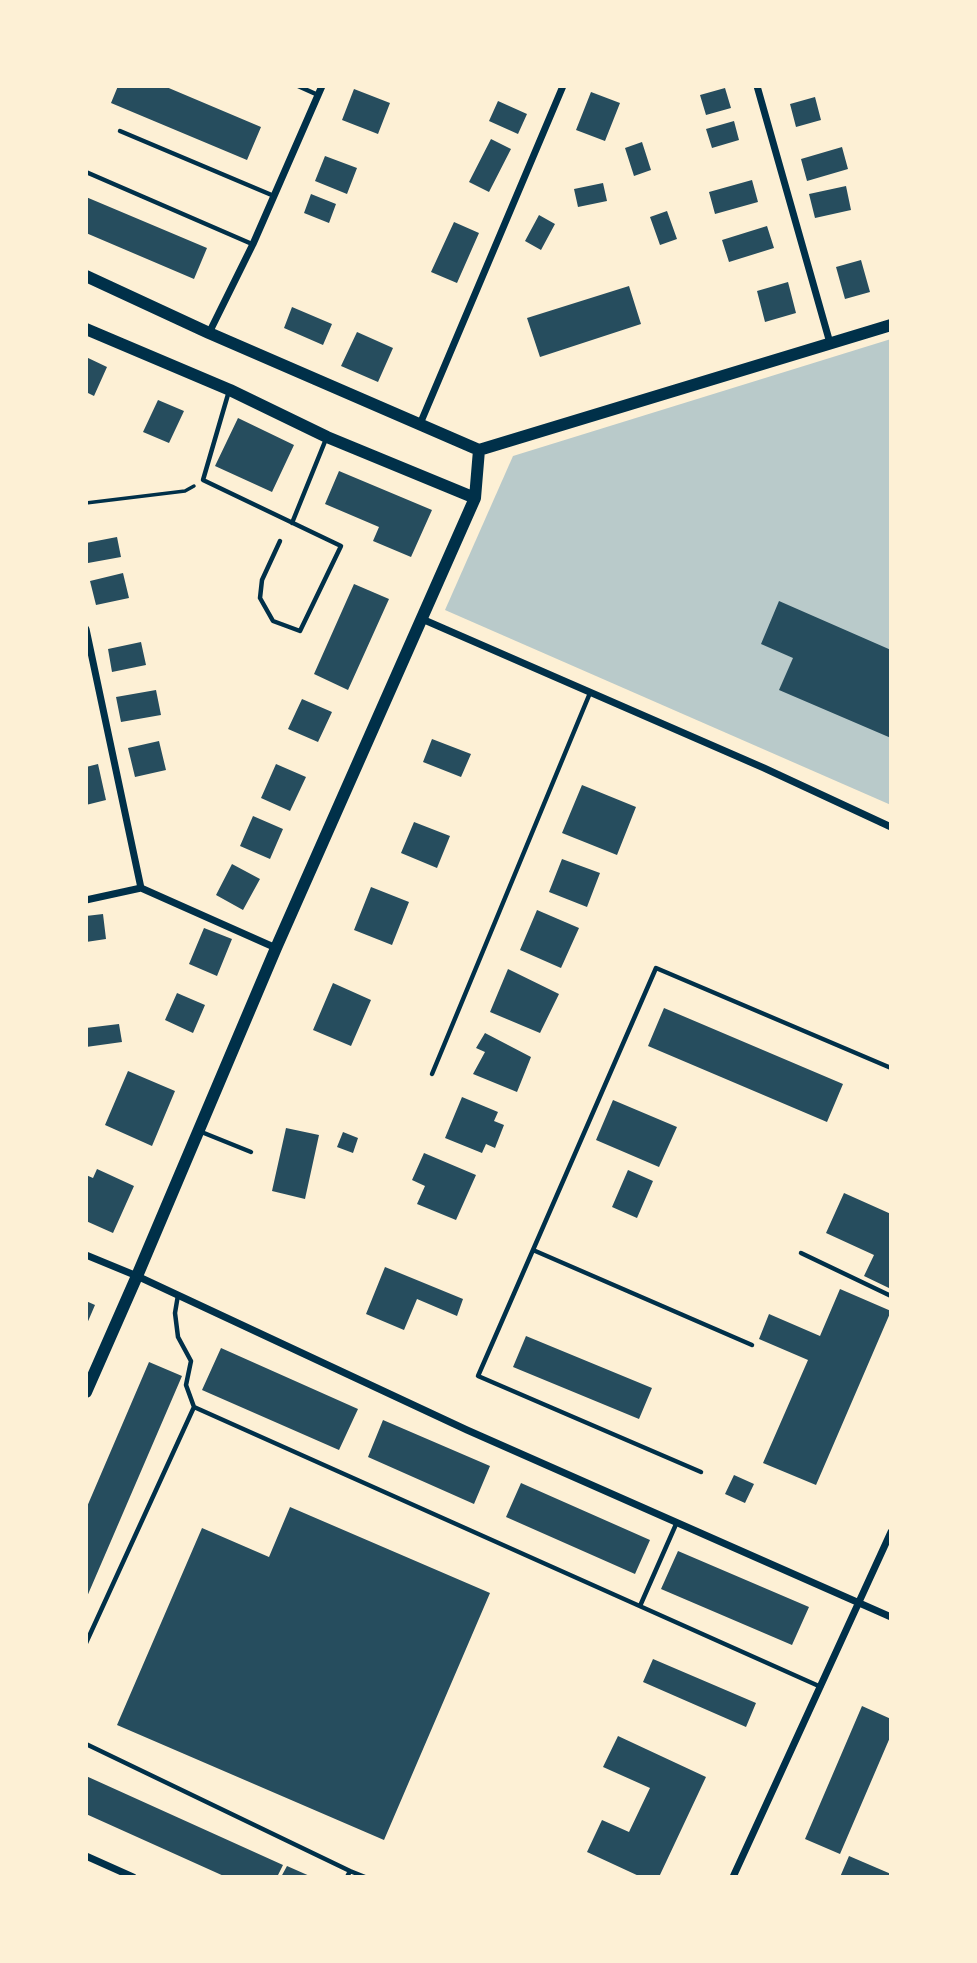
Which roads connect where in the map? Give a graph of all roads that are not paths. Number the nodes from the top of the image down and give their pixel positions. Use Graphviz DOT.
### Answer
graph roads {
  1 [pos="298,86"];
  2 [pos="322,86"];
  3 [pos="564,86"];
  4 [pos="757,86"];
  5 [pos="318,95"];
  6 [pos="120,131"];
  7 [pos="86,172"];
  8 [pos="274,196"];
  9 [pos="253,244"];
  10 [pos="86,276"];
  11 [pos="891,325"];
  12 [pos="86,329"];
  13 [pos="209,332"];
  14 [pos="831,343"];
  15 [pos="230,390"];
  16 [pos="420,424"];
  17 [pos="327,437"];
  18 [pos="479,450"];
  19 [pos="475,498"];
  20 [pos="292,523"];
  21 [pos="280,541"];
  22 [pos="422,619"];
  23 [pos="86,629"];
  24 [pos="590,693"];
  25 [pos="891,827"];
  26 [pos="141,888"];
  27 [pos="86,900"];
  28 [pos="276,948"];
  29 [pos="891,1068"];
  30 [pos="432,1073"];
  31 [pos="198,1130"];
  32 [pos="251,1152"];
  33 [pos="533,1250"];
  34 [pos="801,1253"];
  35 [pos="86,1255"];
  36 [pos="137,1276"];
  37 [pos="178,1295"];
  38 [pos="891,1296"];
  39 [pos="752,1345"];
  40 [pos="86,1392"];
  41 [pos="194,1407"];
  42 [pos="701,1472"];
  43 [pos="677,1522"];
  44 [pos="891,1532"];
  45 [pos="859,1603"];
  46 [pos="640,1606"];
  47 [pos="891,1616"];
  48 [pos="86,1643"];
  49 [pos="821,1687"];
  50 [pos="86,1744"];
  51 [pos="86,1856"];
  52 [pos="350,1871"];
  53 [pos="133,1877"];
  54 [pos="347,1877"];
  55 [pos="365,1877"];
  56 [pos="733,1877"];
  1 -- 5 [label="lane"];
  2 -- 5 [label="street"];
  3 -- 16 [label="street"];
  4 -- 14 [label="street"];
  5 -- 8 [label="street"];
  6 -- 8 [label="lane"];
  7 -- 9 [label="lane"];
  8 -- 9 [label="street"];
  9 -- 13 [label="street"];
  10 -- 13 [label="street"];
  11 -- 14 [label="street"];
  12 -- 15 [label="street"];
  13 -- 16 [label="street"];
  14 -- 18 [label="street"];
  15 -- 17 [label="street"];
  15 -- 20 [label="lane"];
  16 -- 18 [label="street"];
  17 -- 19 [label="street"];
  17 -- 20 [label="lane"];
  18 -- 19 [label="street"];
  19 -- 22 [label="street"];
  20 -- 21 [label="lane"];
  22 -- 24 [label="street"];
  22 -- 28 [label="street"];
  23 -- 26 [label="street"];
  24 -- 25 [label="street"];
  24 -- 30 [label="lane"];
  26 -- 27 [label="street"];
  26 -- 28 [label="street"];
  28 -- 31 [label="street"];
  29 -- 33 [label="lane"];
  31 -- 32 [label="lane"];
  31 -- 36 [label="street"];
  33 -- 39 [label="lane"];
  33 -- 42 [label="lane"];
  34 -- 38 [label="lane"];
  35 -- 36 [label="street"];
  36 -- 37 [label="street"];
  36 -- 40 [label="street"];
  37 -- 41 [label="lane"];
  37 -- 43 [label="street"];
  41 -- 46 [label="lane"];
  41 -- 48 [label="lane"];
  43 -- 45 [label="street"];
  43 -- 46 [label="lane"];
  44 -- 45 [label="street"];
  45 -- 47 [label="street"];
  45 -- 49 [label="street"];
  46 -- 49 [label="lane"];
  49 -- 56 [label="street"];
  50 -- 52 [label="lane"];
  51 -- 53 [label="street"];
  52 -- 54 [label="lane"];
  52 -- 55 [label="lane"];
}
